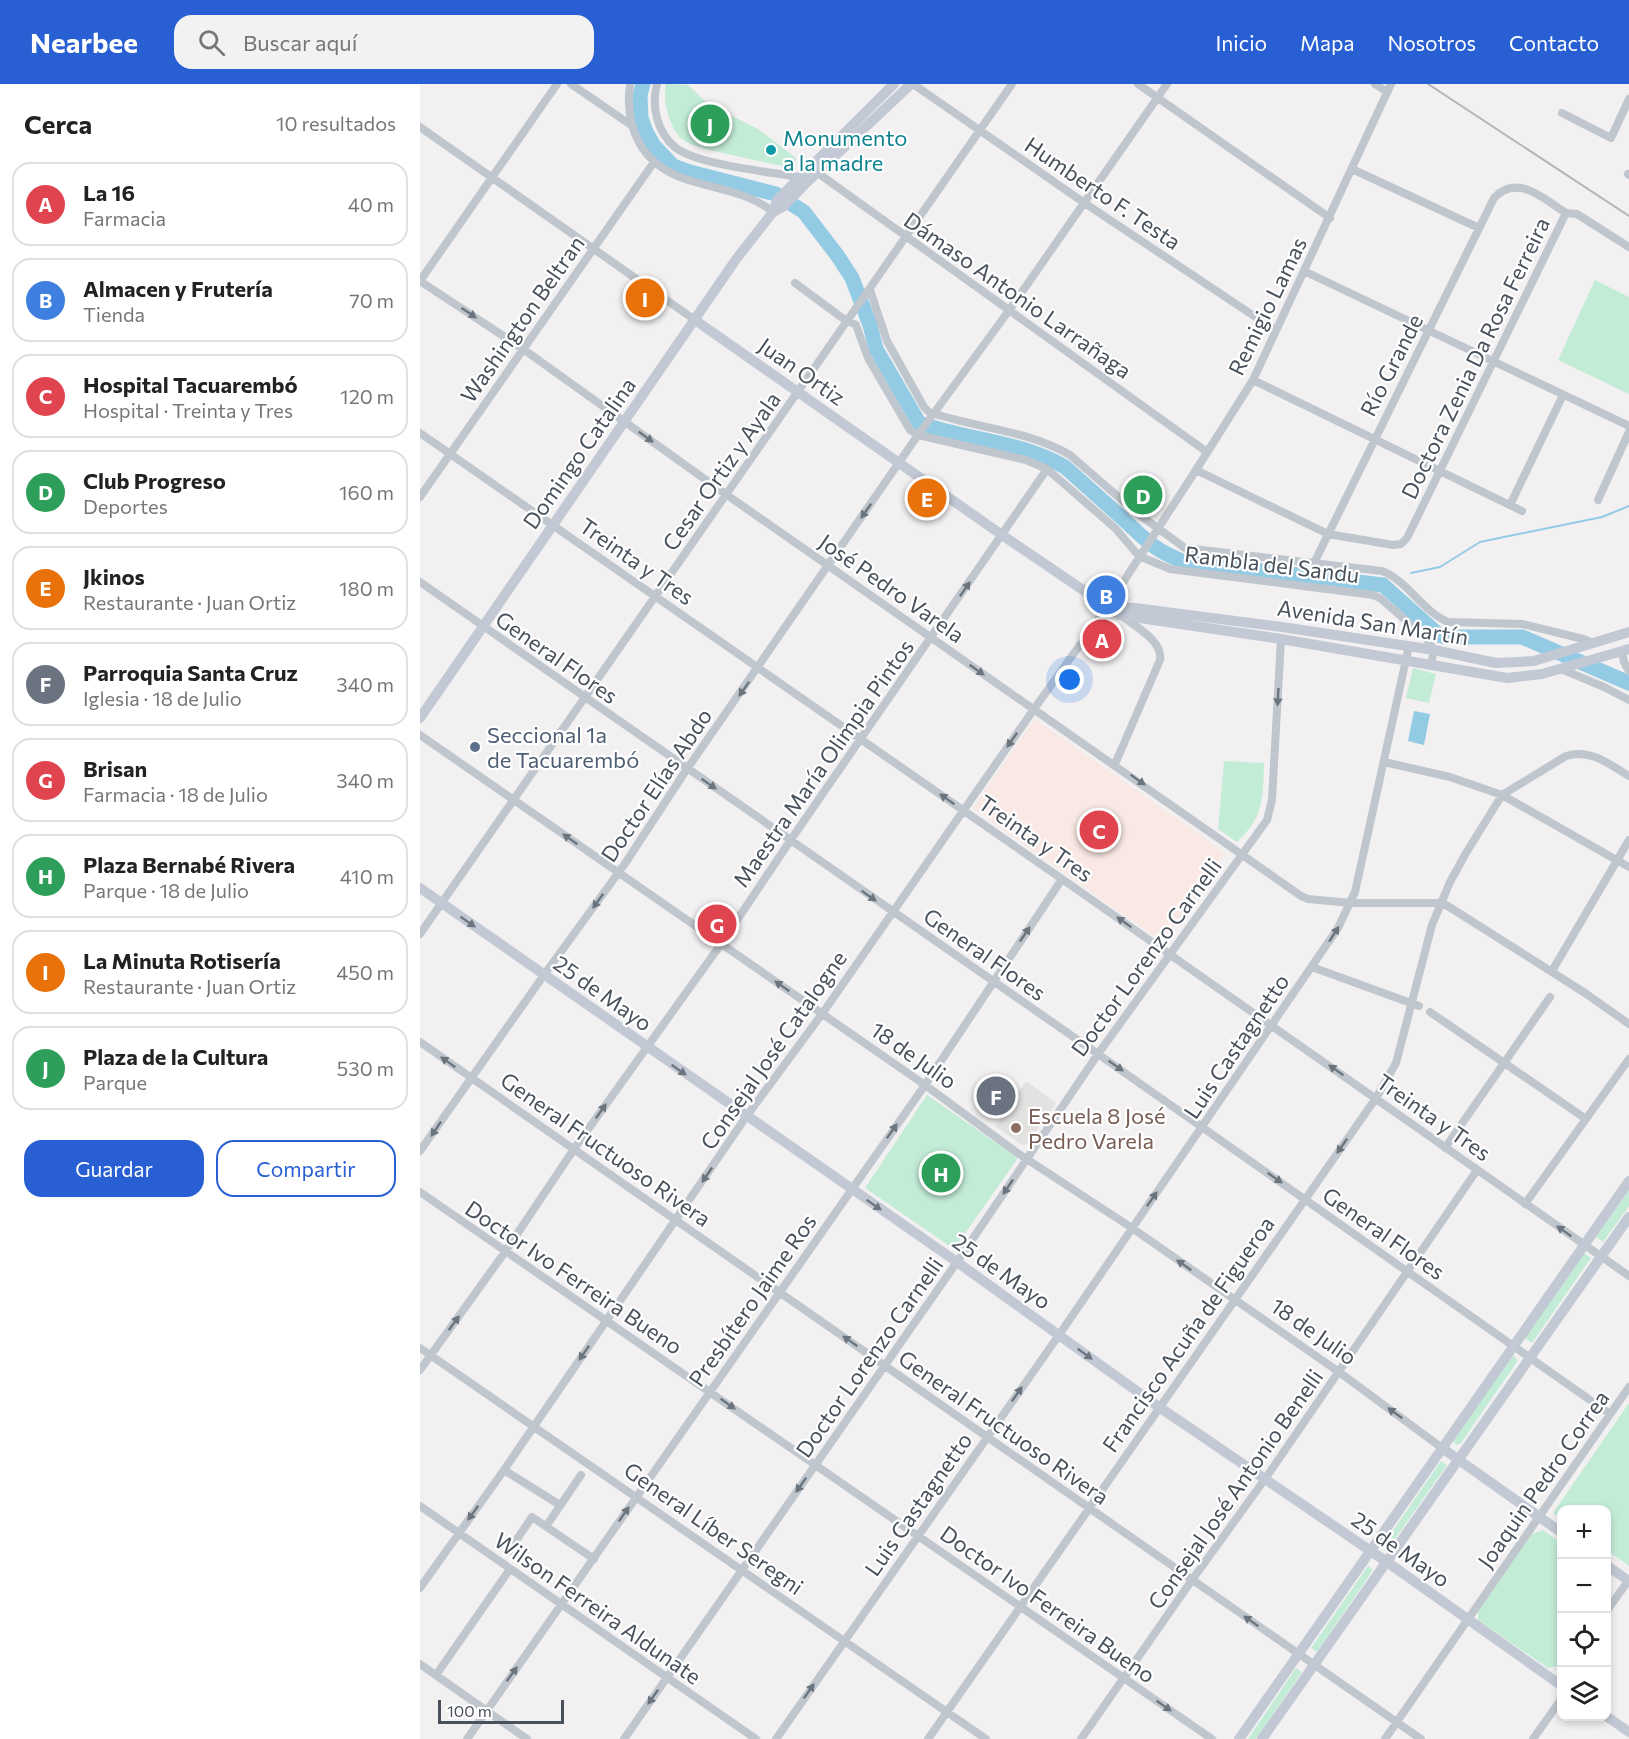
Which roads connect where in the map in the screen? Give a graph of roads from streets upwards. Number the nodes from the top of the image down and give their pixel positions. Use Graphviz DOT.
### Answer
graph roads {
  1 [pos="557,84"];
  2 [pos="571,84"];
  3 [pos="630,84"];
  4 [pos="657,84"];
  5 [pos="894,84"];
  6 [pos="912,84"];
  7 [pos="1012,84"];
  8 [pos="1138,84"];
  9 [pos="1167,84"];
  10 [pos="1375,84"];
  11 [pos="1389,88"];
  12 [pos="1158,97"];
  13 [pos="1629,99"];
  14 [pos="1562,113"];
  15 [pos="631,125"];
  16 [pos="420,128"];
  17 [pos="978,130"];
  18 [pos="654,162"];
  19 [pos="813,169"];
  20 [pos="1352,169"];
  21 [pos="492,179"];
  22 [pos="799,183"];
  23 [pos="1507,189"];
  24 [pos="1083,202"];
  25 [pos="773,212"];
  26 [pos="1566,213"];
  27 [pos="1330,218"];
  28 [pos="1479,228"];
  29 [pos="906,238"];
  30 [pos="1629,247"];
  31 [pos="593,249"];
  32 [pos="1304,271"];
  33 [pos="420,281"];
  34 [pos="795,283"];
  35 [pos="869,292"];
  36 [pos="1010,309"];
  37 [pos="695,320"];
  38 [pos="847,320"];
  39 [pos="1275,330"];
  40 [pos="1429,330"];
  41 [pos="523,349"];
  42 [pos="1493,361"];
  43 [pos="1253,380"];
  44 [pos="798,392"];
  45 [pos="1563,395"];
  46 [pos="933,417"];
  47 [pos="625,422"];
  48 [pos="1629,426"];
  49 [pos="920,432"];
  50 [pos="1629,432"];
  51 [pos="420,433"];
  52 [pos="1374,438"];
  53 [pos="1207,452"];
  54 [pos="451,454"];
  55 [pos="899,463"];
  56 [pos="1047,470"];
  57 [pos="1196,470"];
  58 [pos="1442,471"];
  59 [pos="727,495"];
  60 [pos="420,497"];
  61 [pos="1598,500"];
  62 [pos="1510,505"];
  63 [pos="1522,511"];
  64 [pos="553,524"];
  65 [pos="1156,529"];
  66 [pos="1328,534"];
  67 [pos="1002,535"];
  68 [pos="1140,554"];
  69 [pos="1314,563"];
  70 [pos="828,565"];
  71 [pos="420,582"];
  72 [pos="656,597"];
  73 [pos="1107,607"];
  74 [pos="1120,615"];
  75 [pos="483,627"];
  76 [pos="1629,632"];
  77 [pos="931,637"];
  78 [pos="1281,639"];
  79 [pos="1591,644"];
  80 [pos="1409,646"];
  81 [pos="1434,650"];
  82 [pos="1626,650"];
  83 [pos="1407,660"];
  84 [pos="1431,664"];
  85 [pos="1567,667"];
  86 [pos="758,669"];
  87 [pos="1629,671"];
  88 [pos="586,699"];
  89 [pos="1629,700"];
  90 [pos="1034,709"];
  91 [pos="420,718"];
  92 [pos="420,735"];
  93 [pos="861,739"];
  94 [pos="1384,762"];
  95 [pos="1114,764"];
  96 [pos="687,769"];
  97 [pos="1629,776"];
  98 [pos="1502,795"];
  99 [pos="513,799"];
  100 [pos="964,810"];
  101 [pos="1629,840"];
  102 [pos="790,841"];
  103 [pos="1242,854"];
  104 [pos="1617,860"];
  105 [pos="1629,867"];
  106 [pos="619,873"];
  107 [pos="1062,879"];
  108 [pos="420,888"];
  109 [pos="442,903"];
  110 [pos="1351,903"];
  111 [pos="1443,903"];
  112 [pos="892,912"];
  113 [pos="420,934"];
  114 [pos="721,944"];
  115 [pos="1170,954"];
  116 [pos="1312,967"];
  117 [pos="1552,971"];
  118 [pos="544,975"];
  119 [pos="993,982"];
  120 [pos="1551,997"];
  121 [pos="1415,1005"];
  122 [pos="1430,1012"];
  123 [pos="822,1014"];
  124 [pos="1629,1024"];
  125 [pos="1272,1026"];
  126 [pos="420,1042"];
  127 [pos="646,1047"];
  128 [pos="1098,1054"];
  129 [pos="1629,1059"];
  130 [pos="1504,1063"];
  131 [pos="471,1077"];
  132 [pos="925,1085"];
  133 [pos="1376,1098"];
  134 [pos="746,1117"];
  135 [pos="1586,1119"];
  136 [pos="1202,1127"];
  137 [pos="1445,1148"];
  138 [pos="574,1149"];
  139 [pos="420,1151"];
  140 [pos="1028,1159"];
  141 [pos="1477,1170"];
  142 [pos="1629,1181"];
  143 [pos="851,1189"];
  144 [pos="420,1192"];
  145 [pos="1305,1198"];
  146 [pos="1526,1204"];
  147 [pos="1629,1216"];
  148 [pos="676,1220"];
  149 [pos="1132,1228"];
  150 [pos="1584,1245"];
  151 [pos="505,1252"];
  152 [pos="1601,1256"];
  153 [pos="957,1262"];
  154 [pos="1407,1271"];
  155 [pos="1629,1276"];
  156 [pos="779,1292"];
  157 [pos="1235,1300"];
  158 [pos="607,1321"];
  159 [pos="1059,1335"];
  160 [pos="1514,1346"];
  161 [pos="420,1348"];
  162 [pos="431,1355"];
  163 [pos="1530,1357"];
  164 [pos="885,1365"];
  165 [pos="420,1370"];
  166 [pos="1339,1372"];
  167 [pos="1629,1387"];
  168 [pos="710,1392"];
  169 [pos="1159,1407"];
  170 [pos="1610,1414"];
  171 [pos="534,1425"];
  172 [pos="987,1437"];
  173 [pos="1442,1448"];
  174 [pos="1460,1460"];
  175 [pos="815,1465"];
  176 [pos="504,1470"];
  177 [pos="580,1475"];
  178 [pos="1265,1479"];
  179 [pos="637,1497"];
  180 [pos="560,1505"];
  181 [pos="420,1506"];
  182 [pos="1089,1508"];
  183 [pos="1539,1517"];
  184 [pos="546,1525"];
  185 [pos="1557,1530"];
  186 [pos="459,1533"];
  187 [pos="918,1536"];
  188 [pos="1370,1550"];
  189 [pos="509,1551"];
  190 [pos="594,1558"];
  191 [pos="1387,1562"];
  192 [pos="1611,1568"];
  193 [pos="510,1569"];
  194 [pos="741,1569"];
  195 [pos="1192,1580"];
  196 [pos="1629,1581"];
  197 [pos="420,1588"];
  198 [pos="562,1604"];
  199 [pos="1611,1605"];
  200 [pos="1020,1607"];
  201 [pos="1468,1619"];
  202 [pos="844,1641"];
  203 [pos="1299,1654"];
  204 [pos="420,1664"];
  205 [pos="1315,1665"];
  206 [pos="436,1675"];
  207 [pos="667,1678"];
  208 [pos="1125,1679"];
  209 [pos="1557,1679"];
  210 [pos="1557,1705"];
  211 [pos="486,1711"];
  212 [pos="947,1712"];
  213 [pos="1611,1719"];
  214 [pos="1397,1722"];
  215 [pos="1629,1732"];
  216 [pos="467,1739"];
  217 [pos="527,1739"];
  218 [pos="624,1739"];
  219 [pos="756,1739"];
  220 [pos="776,1739"];
  221 [pos="928,1739"];
  222 [pos="986,1739"];
  223 [pos="1081,1739"];
  224 [pos="1212,1739"];
  225 [pos="1239,1739"];
  226 [pos="1262,1739"];
  227 [pos="1385,1739"];
  228 [pos="1421,1739"];
  229 [pos="1533,1739"];
  1 -- 21 [label="street"];
  2 -- 15 [label="street"];
  3 -- 15 [label="street"];
  4 -- 22 [label="street"];
  5 -- 19 [label="street"];
  6 -- 17 [label="street, Humberto F. Testa"];
  6 -- 19 [label="street"];
  7 -- 17 [label="street, Cesar Ortiz y Ayala"];
  8 -- 12 [label="street"];
  9 -- 12 [label="street, Doctor Elías Abdo"];
  10 -- 11 [label="street"];
  11 -- 20 [label="street, Remigio Lamas"];
  12 -- 24 [label="street, Doctor Elías Abdo"];
  12 -- 27 [label="street"];
  13 -- 14 [label="street"];
  15 -- 18 [label="street"];
  16 -- 21 [label="street, Juan Ortiz"];
  17 -- 24 [label="street, Humberto F. Testa"];
  17 -- 29 [label="street, Cesar Ortiz y Ayala"];
  18 -- 25 [label="street"];
  18 -- 31 [label="street, Washington Beltran"];
  19 -- 22 [label="street"];
  19 -- 29 [label="street, Dámaso Antonio Larrañaga"];
  20 -- 27 [label="street, Remigio Lamas"];
  20 -- 28 [label="street"];
  21 -- 31 [label="street, Juan Ortiz"];
  21 -- 33 [label="street"];
  22 -- 25 [label="street, Domingo Catalina"];
  23 -- 26 [label="street, Doctora Zenia Da Rosa Ferreira"];
  23 -- 28 [label="street, Río Grande"];
  24 -- 36 [label="street, Doctor Elías Abdo"];
  24 -- 39 [label="street, Humberto F. Testa"];
  25 -- 37 [label="street, Domingo Catalina"];
  26 -- 30 [label="street"];
  26 -- 42 [label="street, Doctora Zenia Da Rosa Ferreira"];
  27 -- 32 [label="street, Remigio Lamas"];
  28 -- 40 [label="street, Río Grande"];
  29 -- 35 [label="street, Cesar Ortiz y Ayala"];
  29 -- 36 [label="street, Dámaso Antonio Larrañaga"];
  31 -- 37 [label="street, Juan Ortiz"];
  31 -- 41 [label="street, Washington Beltran"];
  32 -- 39 [label="street, Remigio Lamas"];
  32 -- 40 [label="street"];
  33 -- 41 [label="street, José Pedro Varela, one-way"];
  34 -- 38 [label="street"];
  35 -- 38 [label="street, Cesar Ortiz y Ayala"];
  35 -- 46 [label="street"];
  36 -- 46 [label="street, Doctor Elías Abdo"];
  36 -- 53 [label="street, Dámaso Antonio Larrañaga"];
  37 -- 44 [label="street, Juan Ortiz"];
  37 -- 47 [label="street, Domingo Catalina"];
  38 -- 44 [label="street, Cesar Ortiz y Ayala"];
  38 -- 49 [label="street"];
  39 -- 43 [label="street, Remigio Lamas"];
  40 -- 42 [label="street"];
  40 -- 52 [label="street, Río Grande"];
  41 -- 47 [label="street, José Pedro Varela"];
  41 -- 54 [label="street, Washington Beltran"];
  42 -- 45 [label="street"];
  42 -- 58 [label="street, Doctora Zenia Da Rosa Ferreira"];
  43 -- 52 [label="street"];
  43 -- 53 [label="street, Remigio Lamas"];
  44 -- 55 [label="street, Juan Ortiz"];
  44 -- 59 [label="street, Cesar Ortiz y Ayala"];
  45 -- 48 [label="street"];
  45 -- 62 [label="street"];
  46 -- 49 [label="street, Doctor Elías Abdo"];
  46 -- 65 [label="street"];
  47 -- 59 [label="street, José Pedro Varela, one-way"];
  47 -- 64 [label="street, Domingo Catalina"];
  49 -- 55 [label="street, Doctor Elías Abdo"];
  49 -- 56 [label="street, Rambla del Sandu"];
  50 -- 61 [label="street"];
  51 -- 54 [label="street, Treinta y Tres"];
  52 -- 58 [label="street"];
  52 -- 66 [label="street, Río Grande"];
  53 -- 57 [label="street, Remigio Lamas"];
  54 -- 60 [label="street, Washington Beltran"];
  54 -- 64 [label="street, Treinta y Tres"];
  55 -- 67 [label="street, Juan Ortiz"];
  55 -- 70 [label="street, Doctor Elías Abdo, one-way"];
  56 -- 67 [label="street, Maestra María Olimpia Pintos"];
  56 -- 68 [label="street, Rambla del Sandu"];
  57 -- 65 [label="street, Remigio Lamas"];
  57 -- 66 [label="street"];
  58 -- 62 [label="street"];
  58 -- 66 [label="street, Doctora Zenia Da Rosa Ferreira"];
  59 -- 70 [label="street, José Pedro Varela"];
  59 -- 72 [label="street, Cesar Ortiz y Ayala"];
  62 -- 63 [label="street"];
  64 -- 72 [label="street, Treinta y Tres"];
  64 -- 75 [label="street, Domingo Catalina"];
  65 -- 68 [label="street, Consejal José Catalogne"];
  65 -- 69 [label="street"];
  66 -- 69 [label="street, Río Grande"];
  67 -- 73 [label="street, Juan Ortiz"];
  77 -- 67 [label="street, Maestra María Olimpia Pintos, one-way"];
  68 -- 73 [label="street, Consejal José Catalogne"];
  68 -- 81 [label="street, Rambla del Sandu"];
  69 -- 79 [label="street"];
  70 -- 77 [label="street, José Pedro Varela"];
  70 -- 86 [label="street, Doctor Elías Abdo"];
  71 -- 75 [label="street, General Flores"];
  72 -- 86 [label="street, Treinta y Tres"];
  72 -- 88 [label="street, Cesar Ortiz y Ayala"];
  73 -- 74 [label="street, Juan Ortiz"];
  73 -- 80 [label="street, Avenida San Martín"];
  73 -- 90 [label="street, Consejal José Catalogne"];
  74 -- 78 [label="street, Avenida San Martín"];
  74 -- 95 [label="street, Juan Ortiz"];
  75 -- 88 [label="street, General Flores"];
  75 -- 91 [label="street, Domingo Catalina"];
  76 -- 79 [label="street, Avenida San Martín"];
  77 -- 90 [label="street, José Pedro Varela, one-way"];
  77 -- 93 [label="street, Maestra María Olimpia Pintos"];
  78 -- 83 [label="street, Avenida San Martín"];
  78 -- 103 [label="street, Doctor Lorenzo Carnelli, one-way"];
  79 -- 81 [label="street, Avenida San Martín"];
  80 -- 81 [label="street, Avenida San Martín"];
  80 -- 83 [label="street, Luis Castagnetto"];
  81 -- 84 [label="street"];
  82 -- 85 [label="street, Avenida San Martín"];
  82 -- 87 [label="street"];
  83 -- 84 [label="street, Avenida San Martín"];
  83 -- 94 [label="street, Luis Castagnetto"];
  84 -- 85 [label="street, Avenida San Martín"];
  85 -- 89 [label="street"];
  86 -- 93 [label="street, Treinta y Tres"];
  86 -- 96 [label="street, Doctor Elías Abdo, one-way"];
  88 -- 96 [label="street, General Flores"];
  88 -- 99 [label="street, Cesar Ortiz y Ayala"];
  90 -- 95 [label="street, José Pedro Varela"];
  90 -- 100 [label="street, Consejal José Catalogne, one-way"];
  92 -- 99 [label="street, 18 de Julio"];
  100 -- 93 [label="street, Treinta y Tres, one-way"];
  93 -- 102 [label="street, Maestra María Olimpia Pintos"];
  94 -- 98 [label="street"];
  94 -- 110 [label="street, Luis Castagnetto"];
  95 -- 103 [label="street, José Pedro Varela, one-way"];
  96 -- 102 [label="street, General Flores, one-way"];
  96 -- 106 [label="street, Doctor Elías Abdo"];
  97 -- 98 [label="street"];
  98 -- 104 [label="street"];
  98 -- 111 [label="street, Francisco Acuña de Figueroa"];
  106 -- 99 [label="street, 18 de Julio, one-way"];
  99 -- 109 [label="street, Cesar Ortiz y Ayala"];
  100 -- 107 [label="street, Treinta y Tres"];
  100 -- 112 [label="street, Consejal José Catalogne"];
  101 -- 104 [label="street"];
  102 -- 112 [label="street, General Flores, one-way"];
  102 -- 114 [label="street, Maestra María Olimpia Pintos"];
  103 -- 110 [label="street, José Pedro Varela"];
  103 -- 115 [label="street, Doctor Lorenzo Carnelli"];
  104 -- 105 [label="street"];
  104 -- 117 [label="street"];
  106 -- 114 [label="street, 18 de Julio"];
  106 -- 118 [label="street, Doctor Elías Abdo, one-way"];
  115 -- 107 [label="street, Treinta y Tres, one-way"];
  119 -- 107 [label="street, Presbítero Jaime Ros, one-way"];
  108 -- 109 [label="street, 25 de Mayo"];
  109 -- 113 [label="street, Cesar Ortiz y Ayala"];
  109 -- 118 [label="street, 25 de Mayo, one-way"];
  110 -- 111 [label="street, José Pedro Varela"];
  116 -- 110 [label="street, Luis Castagnetto, one-way"];
  111 -- 117 [label="street"];
  111 -- 121 [label="street, Francisco Acuña de Figueroa"];
  112 -- 119 [label="street, General Flores"];
  112 -- 123 [label="street, Consejal José Catalogne"];
  123 -- 114 [label="street, 18 de Julio, one-way"];
  114 -- 127 [label="street, Maestra María Olimpia Pintos"];
  115 -- 125 [label="street, Treinta y Tres"];
  115 -- 128 [label="street, Doctor Lorenzo Carnelli"];
  116 -- 121 [label="street"];
  116 -- 125 [label="street, Luis Castagnetto"];
  117 -- 124 [label="street"];
  118 -- 127 [label="street, 25 de Mayo"];
  118 -- 131 [label="street, Doctor Elías Abdo"];
  119 -- 128 [label="street, General Flores"];
  119 -- 132 [label="street, Presbítero Jaime Ros"];
  120 -- 130 [label="street"];
  121 -- 133 [label="street, Francisco Acuña de Figueroa"];
  122 -- 130 [label="street"];
  123 -- 132 [label="street, 18 de Julio"];
  123 -- 134 [label="street, Consejal José Catalogne"];
  133 -- 125 [label="street, Treinta y Tres, one-way"];
  125 -- 136 [label="street, Luis Castagnetto"];
  131 -- 126 [label="street, General Fructuoso Rivera, one-way"];
  127 -- 134 [label="street, 25 de Mayo, one-way"];
  138 -- 127 [label="street, Maestra María Olimpia Pintos, one-way"];
  128 -- 136 [label="street, General Flores, one-way"];
  128 -- 140 [label="street, Doctor Lorenzo Carnelli"];
  129 -- 135 [label="street"];
  130 -- 135 [label="street"];
  130 -- 137 [label="street"];
  131 -- 138 [label="street, General Fructuoso Rivera"];
  131 -- 139 [label="street, Doctor Elías Abdo, one-way"];
  132 -- 140 [label="street, 18 de Julio"];
  143 -- 132 [label="street, Presbítero Jaime Ros, one-way"];
  133 -- 137 [label="street, Treinta y Tres"];
  133 -- 145 [label="street, Francisco Acuña de Figueroa, one-way"];
  134 -- 143 [label="street, 25 de Mayo"];
  134 -- 148 [label="street, Consejal José Catalogne, one-way"];
  135 -- 146 [label="street"];
  136 -- 145 [label="street, General Flores, one-way"];
  149 -- 136 [label="street, Luis Castagnetto, one-way"];
  137 -- 141 [label="street, Treinta y Tres"];
  138 -- 148 [label="street, General Fructuoso Rivera"];
  138 -- 151 [label="street, Maestra María Olimpia Pintos"];
  140 -- 149 [label="street, 18 de Julio"];
  140 -- 153 [label="street, Doctor Lorenzo Carnelli, one-way"];
  141 -- 146 [label="street, Treinta y Tres"];
  141 -- 154 [label="street, Consejal José Antonio Benelli"];
  142 -- 150 [label="street"];
  143 -- 153 [label="street, 25 de Mayo, one-way"];
  143 -- 156 [label="street, Presbítero Jaime Ros"];
  144 -- 151 [label="street, Doctor Ivo Ferreira Bueno"];
  145 -- 154 [label="street, General Flores"];
  145 -- 157 [label="street, Francisco Acuña de Figueroa"];
  150 -- 146 [label="street, Treinta y Tres, one-way"];
  147 -- 152 [label="street"];
  148 -- 156 [label="street, General Fructuoso Rivera"];
  148 -- 158 [label="street, Consejal José Catalogne"];
  157 -- 149 [label="street, 18 de Julio, one-way"];
  149 -- 159 [label="street, Luis Castagnetto"];
  150 -- 152 [label="street, Treinta y Tres"];
  150 -- 160 [label="street"];
  151 -- 158 [label="street, Doctor Ivo Ferreira Bueno"];
  162 -- 151 [label="street, Maestra María Olimpia Pintos, one-way"];
  152 -- 155 [label="street, Treinta y Tres"];
  152 -- 163 [label="street"];
  153 -- 159 [label="street, 25 de Mayo"];
  153 -- 164 [label="street, Doctor Lorenzo Carnelli"];
  154 -- 160 [label="street, General Flores"];
  154 -- 166 [label="street, Consejal José Antonio Benelli"];
  164 -- 156 [label="street, General Fructuoso Rivera, one-way"];
  156 -- 168 [label="street, Presbítero Jaime Ros"];
  157 -- 166 [label="street, 18 de Julio"];
  157 -- 169 [label="street, Francisco Acuña de Figueroa"];
  158 -- 168 [label="street, Doctor Ivo Ferreira Bueno"];
  158 -- 171 [label="street, Consejal José Catalogne, one-way"];
  159 -- 169 [label="street, 25 de Mayo, one-way"];
  172 -- 159 [label="street, Luis Castagnetto, one-way"];
  160 -- 163 [label="street, General Flores"];
  160 -- 173 [label="street"];
  161 -- 162 [label="street, General Líber Seregni"];
  162 -- 165 [label="street, Maestra María Olimpia Pintos"];
  162 -- 171 [label="street, General Líber Seregni"];
  163 -- 170 [label="street, General Flores"];
  163 -- 174 [label="street"];
  164 -- 172 [label="street, General Fructuoso Rivera"];
  164 -- 175 [label="street, Doctor Lorenzo Carnelli"];
  173 -- 166 [label="street, 18 de Julio, one-way"];
  166 -- 178 [label="street, Consejal José Antonio Benelli"];
  167 -- 170 [label="street, Joaquin Pedro Correa"];
  168 -- 175 [label="street, Doctor Ivo Ferreira Bueno, one-way"];
  168 -- 179 [label="street, Presbítero Jaime Ros"];
  169 -- 178 [label="street, 25 de Mayo"];
  169 -- 182 [label="street, Francisco Acuña de Figueroa"];
  170 -- 183 [label="street, Joaquin Pedro Correa"];
  171 -- 176 [label="street, Consejal José Catalogne"];
  171 -- 179 [label="street, General Líber Seregni"];
  172 -- 182 [label="street, General Fructuoso Rivera"];
  172 -- 187 [label="street, Luis Castagnetto"];
  173 -- 174 [label="street, 18 de Julio"];
  173 -- 188 [label="street"];
  174 -- 183 [label="street, 18 de Julio"];
  174 -- 191 [label="street"];
  175 -- 187 [label="street, Doctor Ivo Ferreira Bueno"];
  175 -- 194 [label="street, Doctor Lorenzo Carnelli, one-way"];
  176 -- 180 [label="street"];
  176 -- 186 [label="street, Consejal José Catalogne, one-way"];
  177 -- 180 [label="street"];
  178 -- 188 [label="street, 25 de Mayo"];
  178 -- 195 [label="street, Consejal José Antonio Benelli"];
  190 -- 179 [label="street, Presbítero Jaime Ros, one-way"];
  179 -- 194 [label="street, General Líber Seregni"];
  180 -- 184 [label="street"];
  181 -- 186 [label="street, Wilson Ferreira Aldunate"];
  182 -- 195 [label="street, General Fructuoso Rivera"];
  182 -- 200 [label="street, Francisco Acuña de Figueroa"];
  183 -- 185 [label="street, 18 de Julio"];
  183 -- 201 [label="street, Joaquin Pedro Correa"];
  184 -- 189 [label="street"];
  184 -- 190 [label="street"];
  186 -- 193 [label="street, Wilson Ferreira Aldunate"];
  186 -- 197 [label="street, Consejal José Catalogne"];
  187 -- 200 [label="street, Doctor Ivo Ferreira Bueno"];
  187 -- 202 [label="street, Luis Castagnetto"];
  188 -- 191 [label="street, 25 de Mayo"];
  188 -- 203 [label="street"];
  190 -- 198 [label="street, Presbítero Jaime Ros"];
  191 -- 201 [label="street, 25 de Mayo"];
  191 -- 205 [label="street"];
  192 -- 196 [label="street"];
  193 -- 198 [label="street, Wilson Ferreira Aldunate"];
  193 -- 206 [label="street"];
  194 -- 202 [label="street, General Líber Seregni"];
  194 -- 207 [label="street, Doctor Lorenzo Carnelli"];
  203 -- 195 [label="street, General Fructuoso Rivera, one-way"];
  195 -- 208 [label="street, Consejal José Antonio Benelli"];
  196 -- 199 [label="street"];
  198 -- 207 [label="street, Wilson Ferreira Aldunate"];
  211 -- 198 [label="street, Presbítero Jaime Ros, one-way"];
  200 -- 208 [label="street, Doctor Ivo Ferreira Bueno"];
  200 -- 212 [label="street, Francisco Acuña de Figueroa"];
  201 -- 209 [label="street, 25 de Mayo"];
  201 -- 214 [label="street, Joaquin Pedro Correa"];
  202 -- 212 [label="street, General Líber Seregni"];
  220 -- 202 [label="street, Luis Castagnetto, one-way"];
  203 -- 205 [label="street, General Fructuoso Rivera"];
  203 -- 225 [label="street"];
  204 -- 206 [label="street"];
  205 -- 214 [label="street, General Fructuoso Rivera"];
  205 -- 226 [label="street"];
  206 -- 211 [label="street"];
  207 -- 218 [label="street, Doctor Lorenzo Carnelli, one-way"];
  207 -- 219 [label="street, Wilson Ferreira Aldunate"];
  208 -- 223 [label="street, Consejal José Antonio Benelli"];
  208 -- 224 [label="street, Doctor Ivo Ferreira Bueno, one-way"];
  210 -- 229 [label="street"];
  211 -- 216 [label="street, Presbítero Jaime Ros"];
  211 -- 217 [label="street"];
  212 -- 221 [label="street, Francisco Acuña de Figueroa"];
  212 -- 222 [label="street, General Líber Seregni"];
  213 -- 215 [label="street"];
  214 -- 227 [label="street, Joaquin Pedro Correa"];
  214 -- 228 [label="street, General Fructuoso Rivera"];
}
